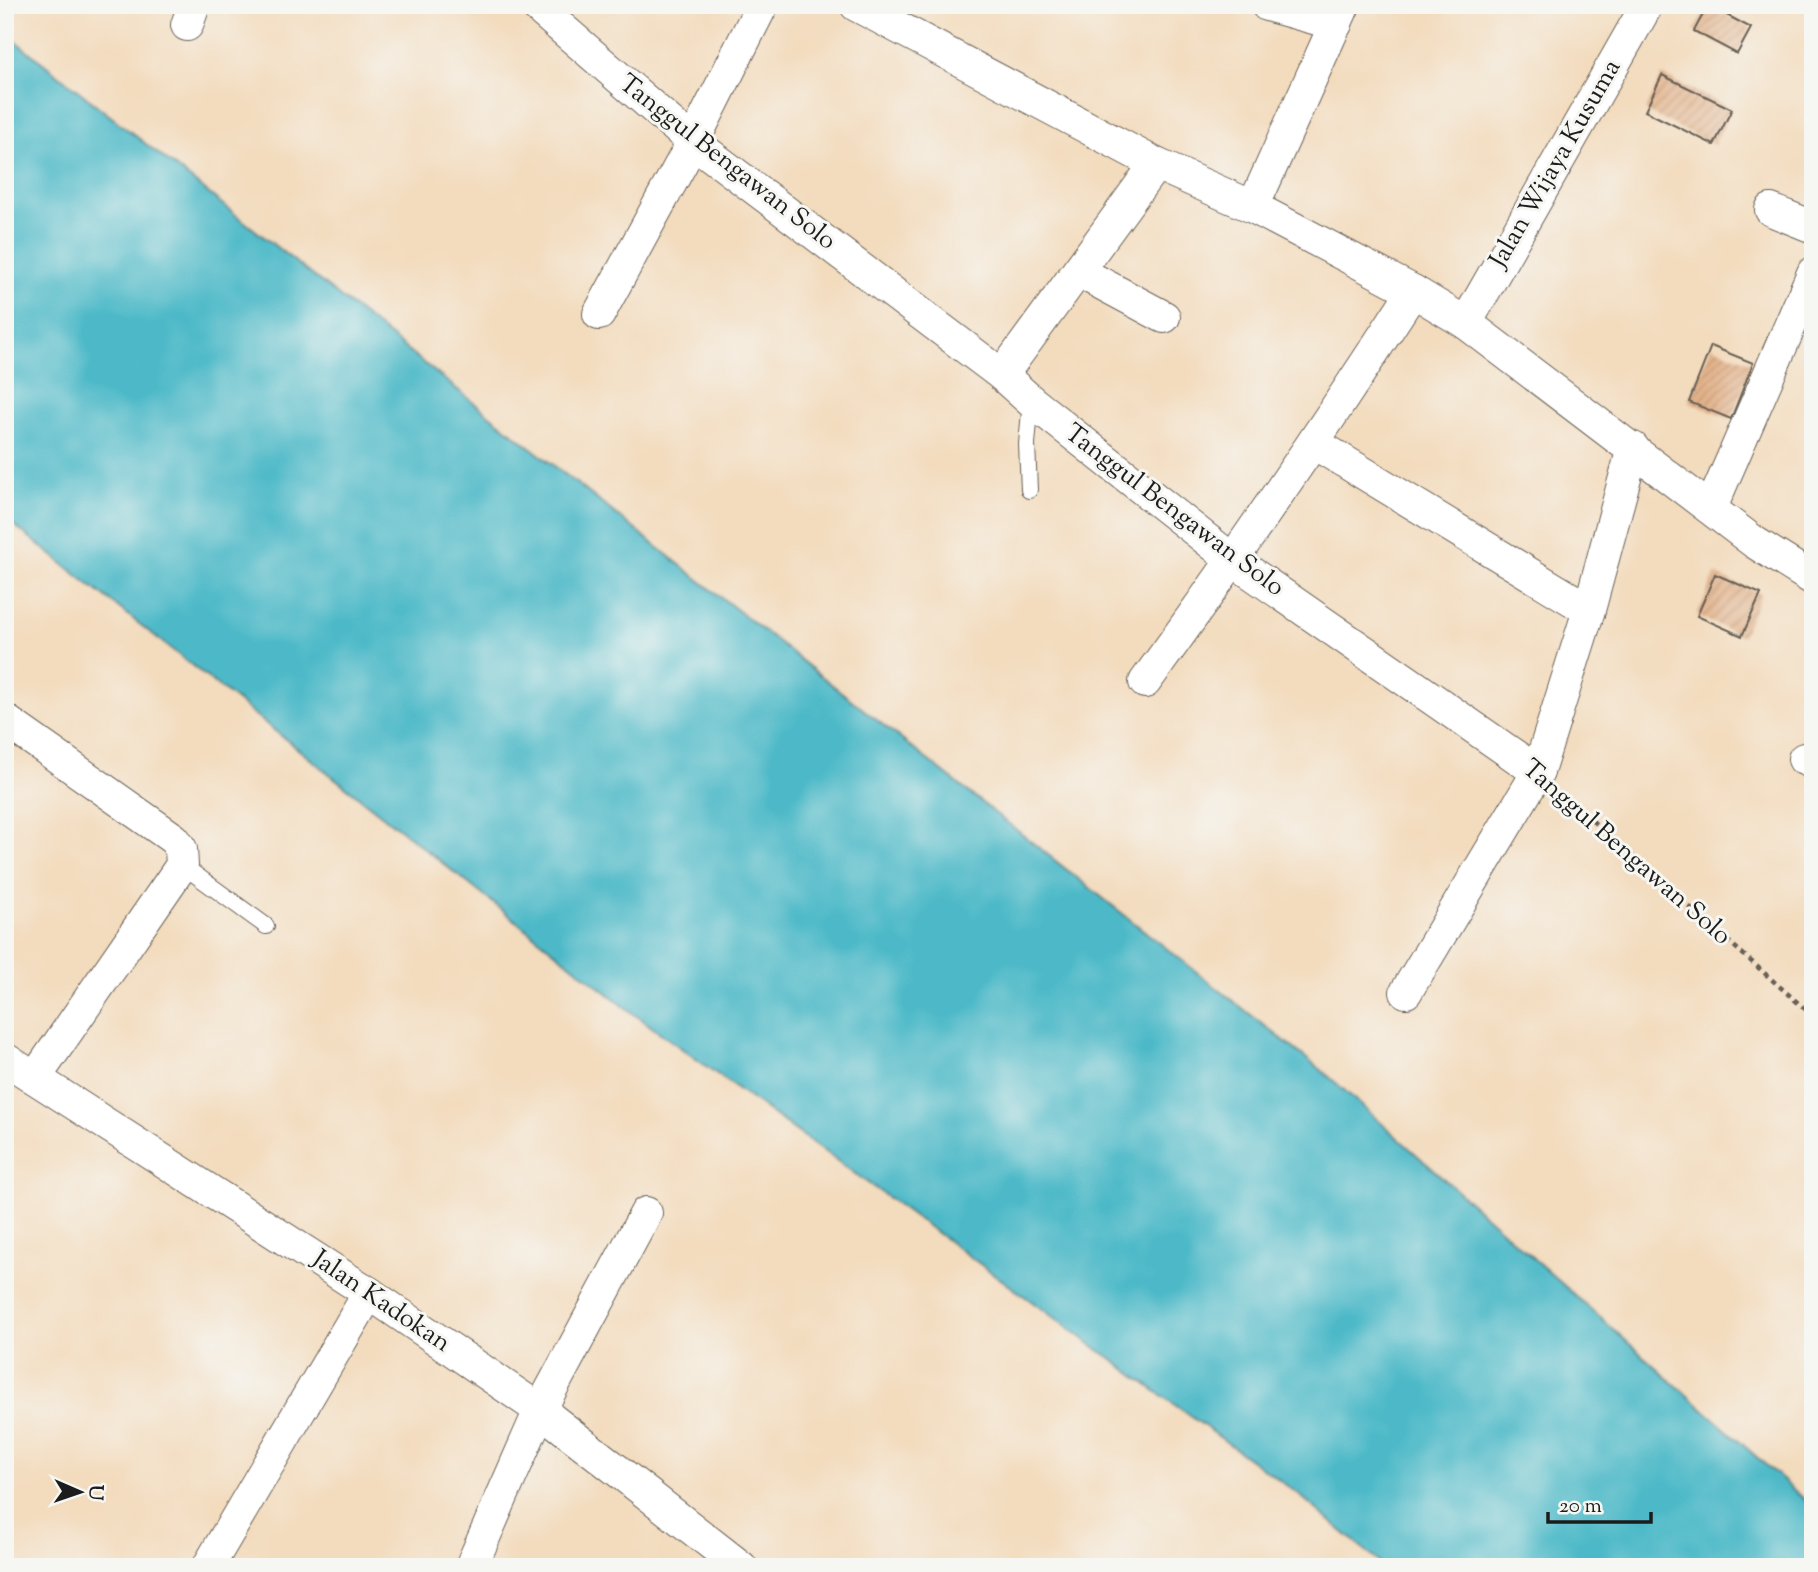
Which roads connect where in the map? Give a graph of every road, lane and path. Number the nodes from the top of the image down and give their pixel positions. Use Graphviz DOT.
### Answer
graph roads {
  1 [pos="535,5"];
  2 [pos="762,5"];
  3 [pos="856,5"];
  4 [pos="1267,5"];
  5 [pos="1647,5"];
  6 [pos="1340,15"];
  7 [pos="909,17"];
  8 [pos="693,142"];
  9 [pos="1156,164"];
  10 [pos="1253,207"];
  11 [pos="1771,210"];
  12 [pos="1813,227"];
  13 [pos="1078,271"];
  14 [pos="1813,273"];
  15 [pos="1413,291"];
  16 [pos="599,314"];
  17 [pos="1164,317"];
  18 [pos="1466,323"];
  19 [pos="1002,375"];
  20 [pos="1031,401"];
  21 [pos="1314,443"];
  22 [pos="1633,448"];
  23 [pos="1029,490"];
  24 [pos="1711,509"];
  25 [pos="1234,561"];
  26 [pos="1813,579"];
  27 [pos="1590,610"];
  28 [pos="1145,682"];
  29 [pos="5,720"];
  30 [pos="1538,772"];
  31 [pos="181,865"];
  32 [pos="266,926"];
  33 [pos="1406,992"];
  34 [pos="1813,1016"];
  35 [pos="5,1059"];
  36 [pos="34,1078"];
  37 [pos="646,1213"];
  38 [pos="369,1293"];
  39 [pos="540,1410"];
  40 [pos="208,1567"];
  41 [pos="471,1567"];
  42 [pos="741,1567"];
  1 -- 8 [label="street, Tanggul Bengawan Solo"];
  2 -- 8 [label="street"];
  3 -- 7 [label="street"];
  4 -- 6 [label="street"];
  5 -- 18 [label="street, Jalan Wijaya Kusuma"];
  6 -- 10 [label="street"];
  7 -- 9 [label="street"];
  8 -- 16 [label="street"];
  8 -- 19 [label="street, Tanggul Bengawan Solo"];
  9 -- 10 [label="street"];
  9 -- 13 [label="street"];
  10 -- 15 [label="street"];
  11 -- 12 [label="street"];
  13 -- 17 [label="street"];
  13 -- 19 [label="street"];
  14 -- 24 [label="street"];
  15 -- 18 [label="street"];
  15 -- 21 [label="street"];
  18 -- 22 [label="street"];
  19 -- 20 [label="street, Tanggul Bengawan Solo"];
  20 -- 23 [label="lane"];
  20 -- 25 [label="street, Tanggul Bengawan Solo"];
  21 -- 25 [label="street"];
  21 -- 27 [label="street"];
  22 -- 24 [label="street"];
  22 -- 27 [label="street"];
  24 -- 26 [label="street"];
  25 -- 28 [label="street"];
  25 -- 30 [label="street, Tanggul Bengawan Solo"];
  27 -- 30 [label="street"];
  29 -- 31 [label="street"];
  30 -- 33 [label="street"];
  30 -- 34 [label="path, Tanggul Bengawan Solo"];
  31 -- 32 [label="lane"];
  31 -- 36 [label="street"];
  35 -- 36 [label="street, Jalan Kadokan"];
  36 -- 38 [label="street, Jalan Kadokan"];
  37 -- 39 [label="street"];
  38 -- 39 [label="street, Jalan Kadokan"];
  38 -- 40 [label="street"];
  39 -- 41 [label="street"];
  39 -- 42 [label="street, Jalan Kadokan"];
}
